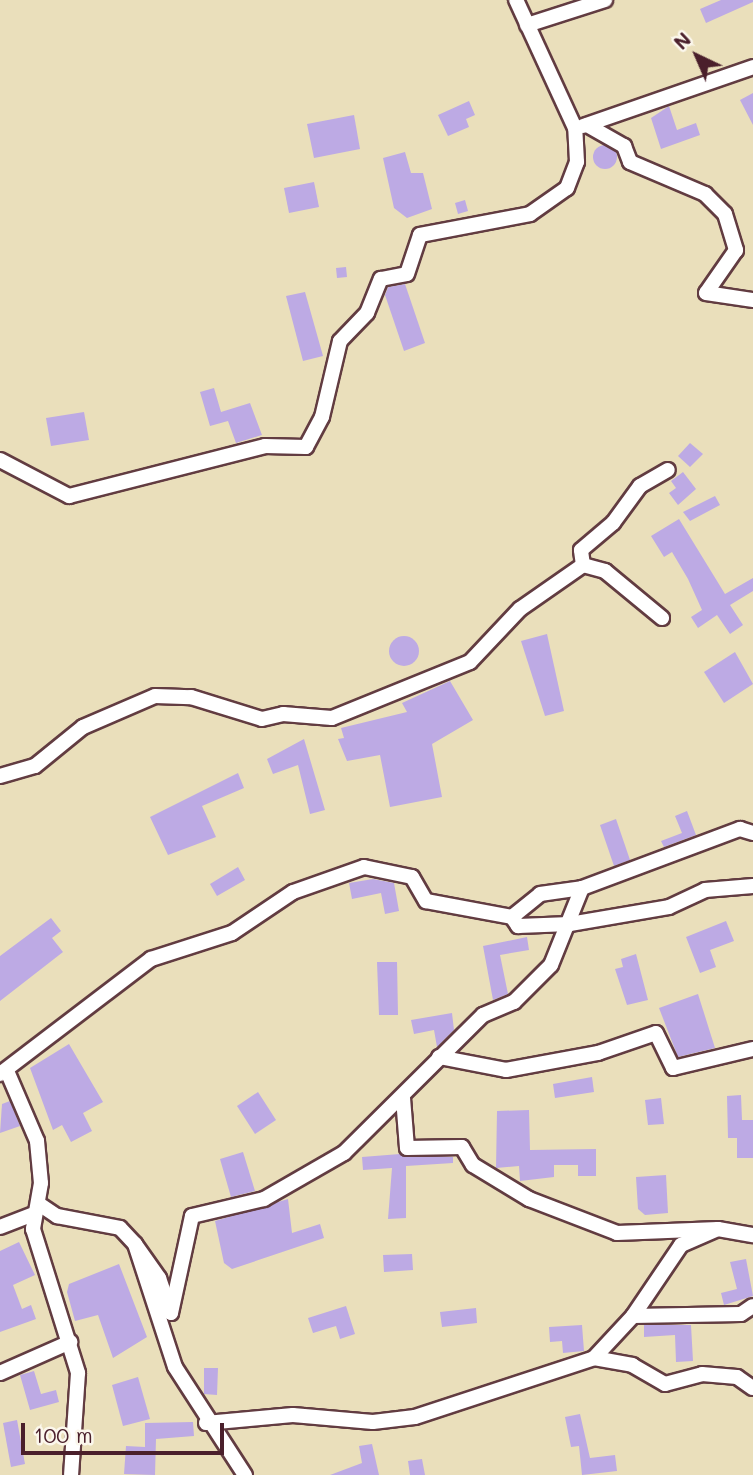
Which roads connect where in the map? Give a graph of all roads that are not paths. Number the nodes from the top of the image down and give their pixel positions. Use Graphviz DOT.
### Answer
graph roads {
  1 [pos="516,0"];
  2 [pos="605,0"];
  3 [pos="527,25"];
  4 [pos="753,66"];
  5 [pos="581,127"];
  6 [pos="753,300"];
  7 [pos="0,460"];
  8 [pos="668,470"];
  9 [pos="583,565"];
  10 [pos="662,618"];
  11 [pos="0,776"];
  12 [pos="753,833"];
  13 [pos="753,886"];
  14 [pos="582,888"];
  15 [pos="512,917"];
  16 [pos="570,924"];
  17 [pos="753,1049"];
  18 [pos="439,1057"];
  19 [pos="3,1073"];
  20 [pos="403,1098"];
  21 [pos="36,1209"];
  22 [pos="0,1227"];
  23 [pos="718,1229"];
  24 [pos="753,1235"];
  25 [pos="135,1244"];
  26 [pos="753,1306"];
  27 [pos="633,1316"];
  28 [pos="70,1342"];
  29 [pos="594,1358"];
  30 [pos="0,1373"];
  31 [pos="753,1388"];
  32 [pos="206,1423"];
  33 [pos="71,1475"];
  34 [pos="245,1475"];
  1 -- 3 [label="street"];
  2 -- 3 [label="street"];
  3 -- 5 [label="street"];
  4 -- 5 [label="street"];
  5 -- 6 [label="street"];
  5 -- 7 [label="street"];
  8 -- 9 [label="street"];
  9 -- 10 [label="street"];
  9 -- 11 [label="street"];
  12 -- 14 [label="street"];
  13 -- 16 [label="street"];
  14 -- 15 [label="street"];
  14 -- 16 [label="street"];
  15 -- 16 [label="street"];
  15 -- 19 [label="street"];
  16 -- 18 [label="street"];
  17 -- 18 [label="street"];
  18 -- 20 [label="street"];
  19 -- 21 [label="street"];
  20 -- 23 [label="street"];
  20 -- 25 [label="street"];
  21 -- 22 [label="street"];
  21 -- 25 [label="street"];
  21 -- 28 [label="street"];
  23 -- 24 [label="street"];
  23 -- 27 [label="street"];
  25 -- 32 [label="street"];
  26 -- 27 [label="street"];
  27 -- 29 [label="street"];
  28 -- 30 [label="street"];
  28 -- 33 [label="street"];
  29 -- 31 [label="street"];
  29 -- 32 [label="street"];
  32 -- 34 [label="street"];
}
